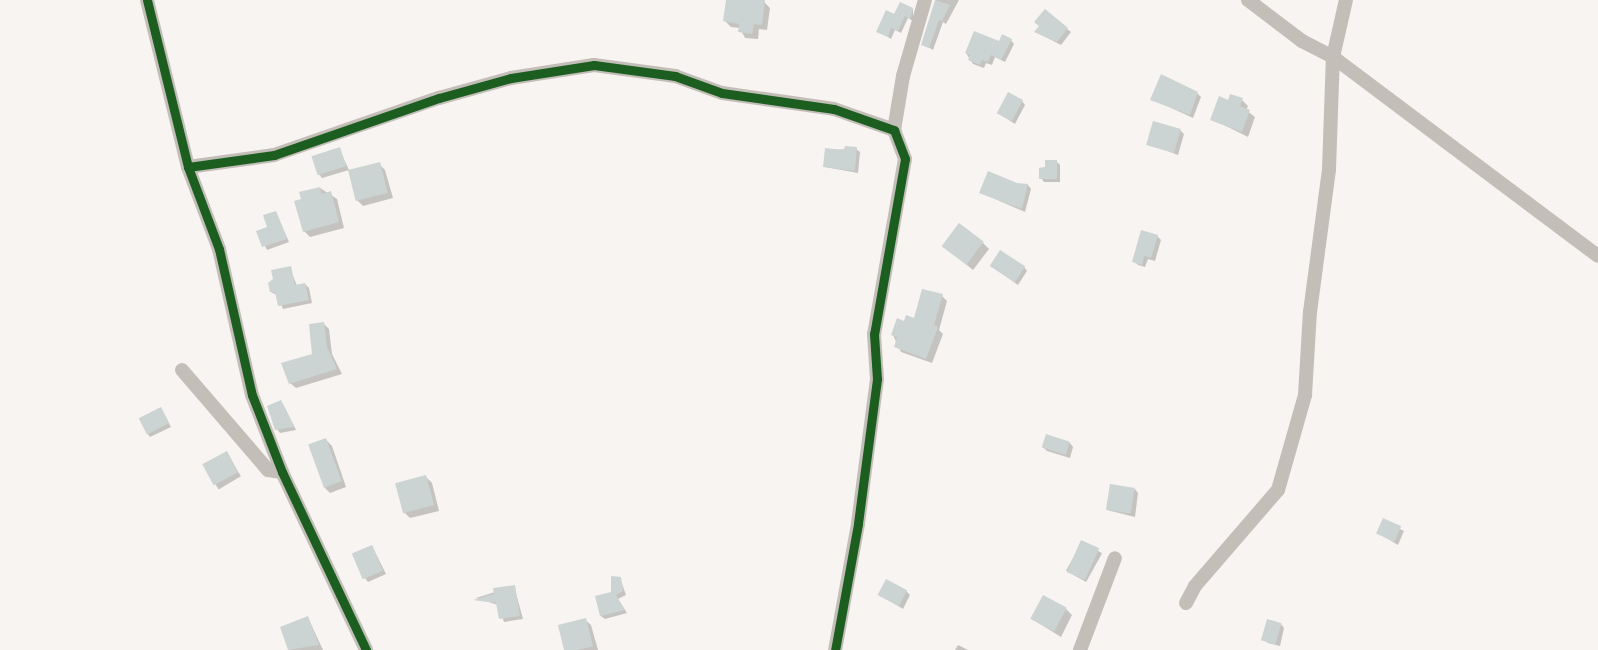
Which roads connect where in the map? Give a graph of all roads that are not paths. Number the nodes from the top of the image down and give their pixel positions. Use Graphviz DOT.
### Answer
graph roads {
  1 [pos="147,0"];
  2 [pos="925,0"];
  3 [pos="1248,0"];
  4 [pos="1346,0"];
  5 [pos="1332,57"];
  6 [pos="894,130"];
  7 [pos="188,167"];
  8 [pos="1598,256"];
  9 [pos="182,370"];
  10 [pos="282,472"];
  11 [pos="1115,558"];
  12 [pos="1186,603"];
  13 [pos="366,650"];
  14 [pos="835,650"];
  15 [pos="1080,650"];
  1 -- 7 [label="street"];
  2 -- 6 [label="street"];
  3 -- 5 [label="street"];
  4 -- 5 [label="street"];
  5 -- 8 [label="street"];
  5 -- 12 [label="street"];
  6 -- 7 [label="street"];
  6 -- 14 [label="street"];
  7 -- 10 [label="street"];
  9 -- 10 [label="street"];
  10 -- 13 [label="street"];
  11 -- 15 [label="street"];
}
